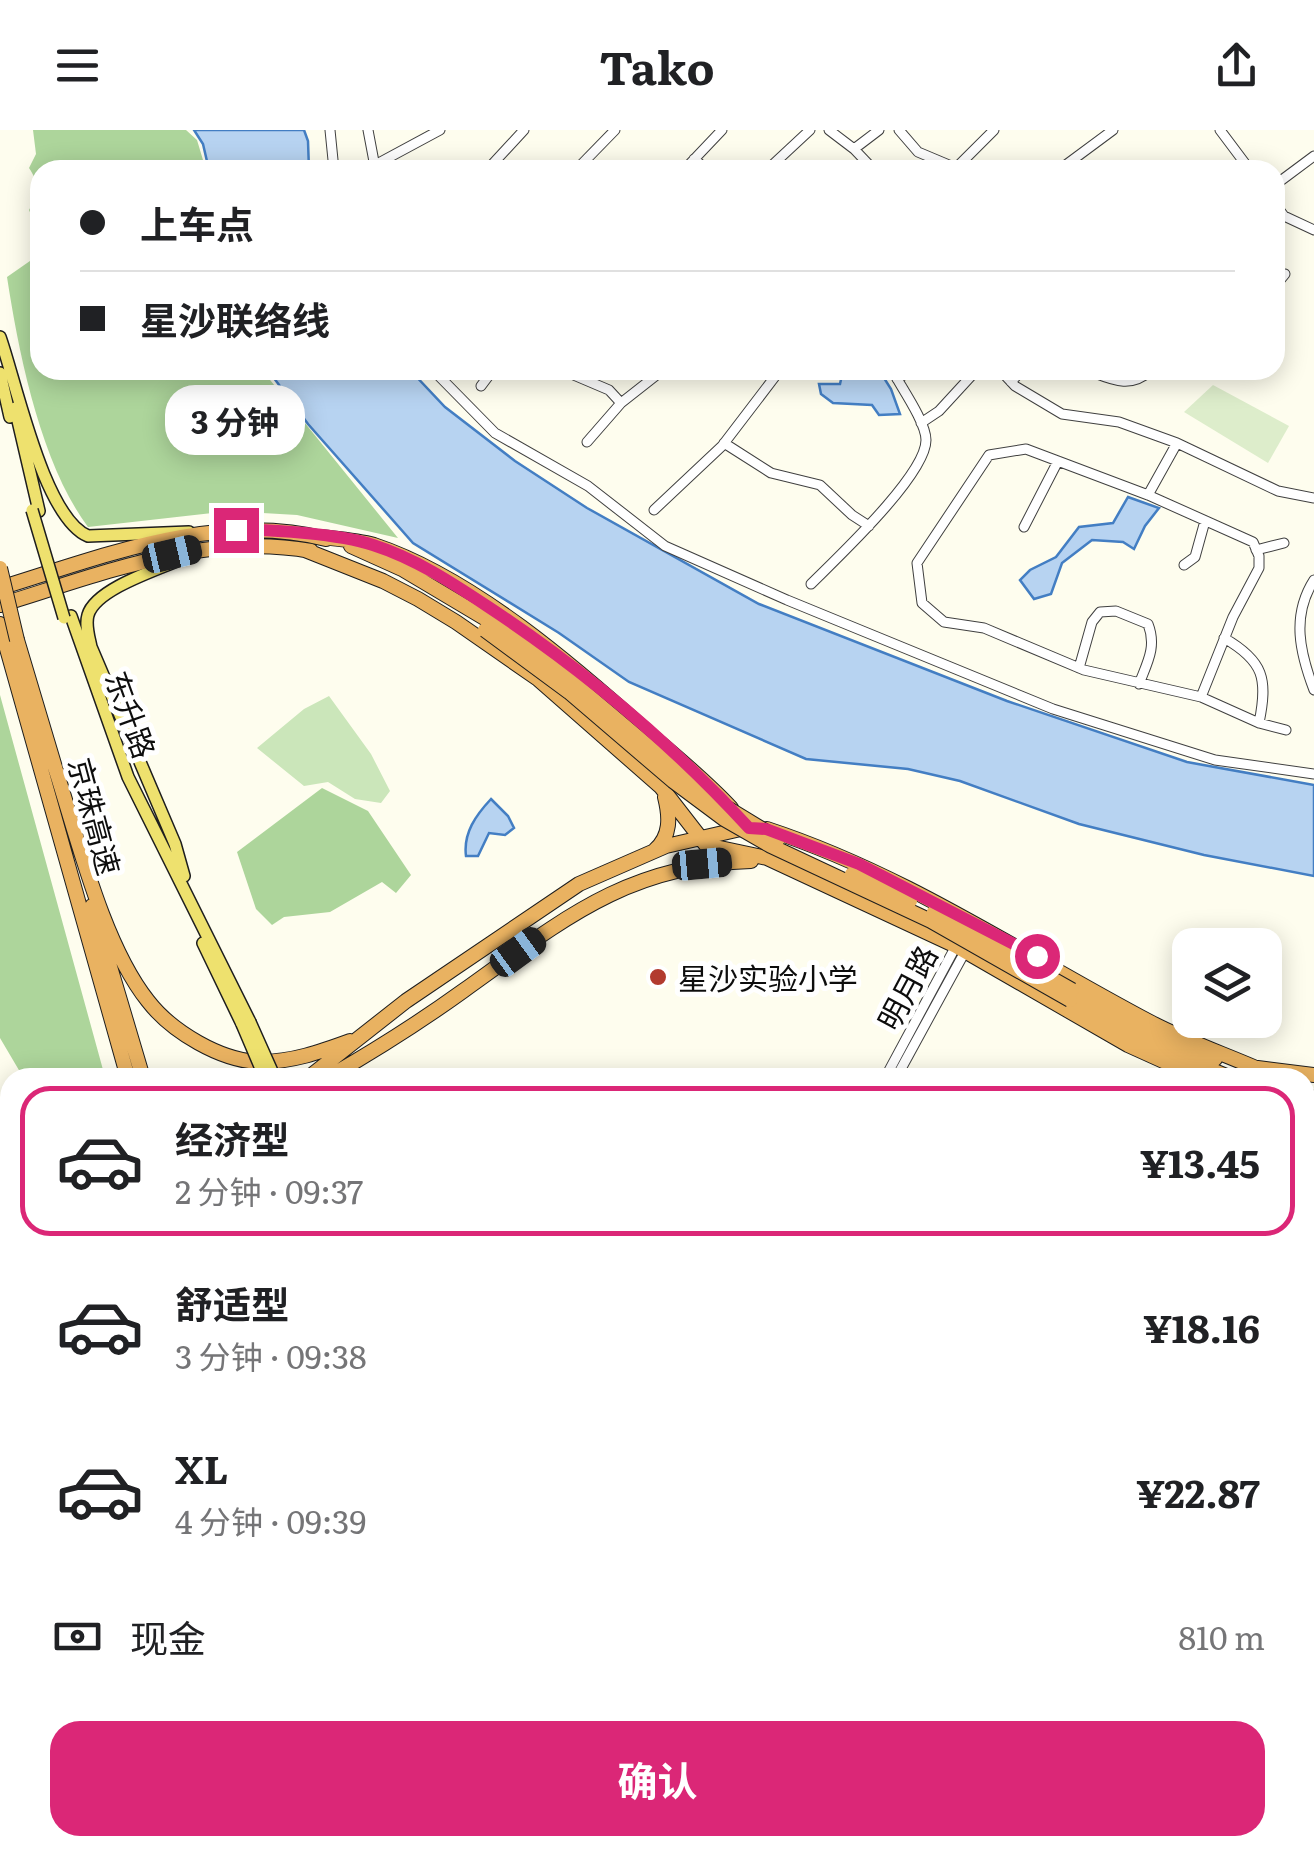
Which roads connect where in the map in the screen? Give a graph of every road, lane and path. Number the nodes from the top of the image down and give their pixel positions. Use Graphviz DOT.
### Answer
graph roads {
  1 [pos="330,130"];
  2 [pos="368,130"];
  3 [pos="440,130"];
  4 [pos="524,130"];
  5 [pos="615,130"];
  6 [pos="722,130"];
  7 [pos="810,130"];
  8 [pos="829,130"];
  9 [pos="880,130"];
  10 [pos="899,130"];
  11 [pos="1113,130"];
  12 [pos="1221,130"];
  13 [pos="991,131"];
  14 [pos="854,149"];
  15 [pos="1314,156"];
  16 [pos="694,159"];
  17 [pos="333,160"];
  18 [pos="374,160"];
  19 [pos="387,160"];
  20 [pos="496,160"];
  21 [pos="586,160"];
  22 [pos="778,160"];
  23 [pos="864,160"];
  24 [pos="936,160"];
  25 [pos="965,160"];
  26 [pos="1072,160"];
  27 [pos="1243,160"];
  28 [pos="1285,178"];
  29 [pos="1285,216"];
  30 [pos="1314,230"];
  31 [pos="0,337"];
  32 [pos="0,346"];
  33 [pos="0,372"];
  34 [pos="444,380"];
  35 [pos="486,380"];
  36 [pos="589,380"];
  37 [pos="650,380"];
  38 [pos="772,380"];
  39 [pos="898,380"];
  40 [pos="967,380"];
  41 [pos="1011,382"];
  42 [pos="481,386"];
  43 [pos="621,403"];
  44 [pos="921,423"];
  45 [pos="587,442"];
  46 [pos="724,443"];
  47 [pos="1176,443"];
  48 [pos="1058,462"];
  49 [pos="1148,495"];
  50 [pos="1314,498"];
  51 [pos="36,510"];
  52 [pos="654,510"];
  53 [pos="1205,521"];
  54 [pos="870,526"];
  55 [pos="1024,527"];
  56 [pos="208,532"];
  57 [pos="320,537"];
  58 [pos="1284,543"];
  59 [pos="204,549"];
  60 [pos="305,550"];
  61 [pos="1256,550"];
  62 [pos="1184,565"];
  63 [pos="0,568"];
  64 [pos="1314,580"];
  65 [pos="811,584"];
  66 [pos="0,588"];
  67 [pos="0,605"];
  68 [pos="67,617"];
  69 [pos="0,624"];
  70 [pos="488,626"];
  71 [pos="1224,638"];
  72 [pos="10,642"];
  73 [pos="1079,668"];
  74 [pos="1138,684"];
  75 [pos="1314,690"];
  76 [pos="1200,697"];
  77 [pos="1259,722"];
  78 [pos="1286,730"];
  79 [pos="52,758"];
  80 [pos="1314,774"];
  81 [pos="662,787"];
  82 [pos="749,828"];
  83 [pos="700,837"];
  84 [pos="654,850"];
  85 [pos="792,870"];
  86 [pos="190,899"];
  87 [pos="974,922"];
  88 [pos="961,948"];
  89 [pos="1071,995"];
  90 [pos="246,1023"];
  91 [pos="364,1036"];
  92 [pos="362,1058"];
  93 [pos="123,1068"];
  94 [pos="140,1068"];
  95 [pos="262,1068"];
  96 [pos="270,1068"];
  97 [pos="321,1068"];
  98 [pos="344,1068"];
  99 [pos="350,1068"];
  100 [pos="892,1068"];
  101 [pos="901,1068"];
  102 [pos="1178,1068"];
  103 [pos="1207,1068"];
  104 [pos="1256,1068"];
  1 -- 17 [label="street"];
  2 -- 18 [label="street"];
  3 -- 19 [label="street"];
  4 -- 20 [label="street"];
  5 -- 21 [label="street"];
  6 -- 16 [label="street"];
  7 -- 22 [label="street"];
  8 -- 14 [label="street"];
  9 -- 14 [label="street"];
  10 -- 24 [label="street"];
  11 -- 26 [label="street"];
  12 -- 27 [label="street"];
  13 -- 25 [label="street"];
  14 -- 23 [label="street"];
  15 -- 28 [label="street"];
  29 -- 30 [label="street"];
  31 -- 56 [label="main road"];
  32 -- 51 [label="main road, 东升路"];
  33 -- 51 [label="main road, 东升路"];
  34 -- 80 [label="street"];
  35 -- 42 [label="street"];
  36 -- 43 [label="street"];
  37 -- 43 [label="street"];
  38 -- 46 [label="street"];
  39 -- 44 [label="street"];
  40 -- 44 [label="street"];
  41 -- 47 [label="street"];
  43 -- 45 [label="street"];
  44 -- 54 [label="street"];
  46 -- 52 [label="street"];
  46 -- 54 [label="street"];
  47 -- 49 [label="street"];
  47 -- 50 [label="street"];
  48 -- 49 [label="street"];
  48 -- 55 [label="street"];
  48 -- 73 [label="street"];
  49 -- 53 [label="street"];
  51 -- 68 [label="main road, 东升路, bridge"];
  53 -- 61 [label="street"];
  53 -- 62 [label="street"];
  54 -- 65 [label="street"];
  56 -- 57 [label="highway"];
  56 -- 66 [label="highway"];
  57 -- 70 [label="highway"];
  57 -- 82 [label="highway"];
  58 -- 61 [label="street"];
  59 -- 60 [label="highway"];
  59 -- 67 [label="highway"];
  59 -- 86 [label="main road"];
  60 -- 70 [label="highway"];
  60 -- 81 [label="highway"];
  61 -- 71 [label="street"];
  63 -- 72 [label="highway, 京珠高速, bridge"];
  64 -- 75 [label="street"];
  68 -- 86 [label="main road, 东升路"];
  68 -- 90 [label="main road, 东升路"];
  69 -- 72 [label="highway, 京珠高速"];
  70 -- 89 [label="highway, bridge"];
  71 -- 76 [label="street"];
  71 -- 77 [label="street"];
  72 -- 79 [label="highway, 京珠高速"];
  72 -- 93 [label="highway, 京珠高速"];
  73 -- 74 [label="street"];
  73 -- 74 [label="street"];
  74 -- 76 [label="street"];
  76 -- 77 [label="street"];
  77 -- 78 [label="street"];
  79 -- 91 [label="highway"];
  79 -- 94 [label="highway, 京珠高速"];
  81 -- 83 [label="highway"];
  81 -- 84 [label="highway"];
  82 -- 83 [label="highway"];
  82 -- 87 [label="highway"];
  83 -- 84 [label="highway"];
  83 -- 85 [label="highway"];
  84 -- 91 [label="highway"];
  85 -- 88 [label="highway"];
  85 -- 92 [label="highway"];
  86 -- 90 [label="main road, 东升路"];
  87 -- 88 [label="street, 明月路"];
  87 -- 104 [label="highway"];
  88 -- 100 [label="street, 明月路"];
  88 -- 101 [label="street, 明月路"];
  88 -- 102 [label="highway"];
  89 -- 103 [label="highway"];
  89 -- 104 [label="highway"];
  90 -- 95 [label="main road, 东升路, bridge"];
  90 -- 96 [label="main road, 东升路, bridge"];
  91 -- 97 [label="highway"];
  92 -- 98 [label="highway"];
  92 -- 99 [label="highway"];
}
